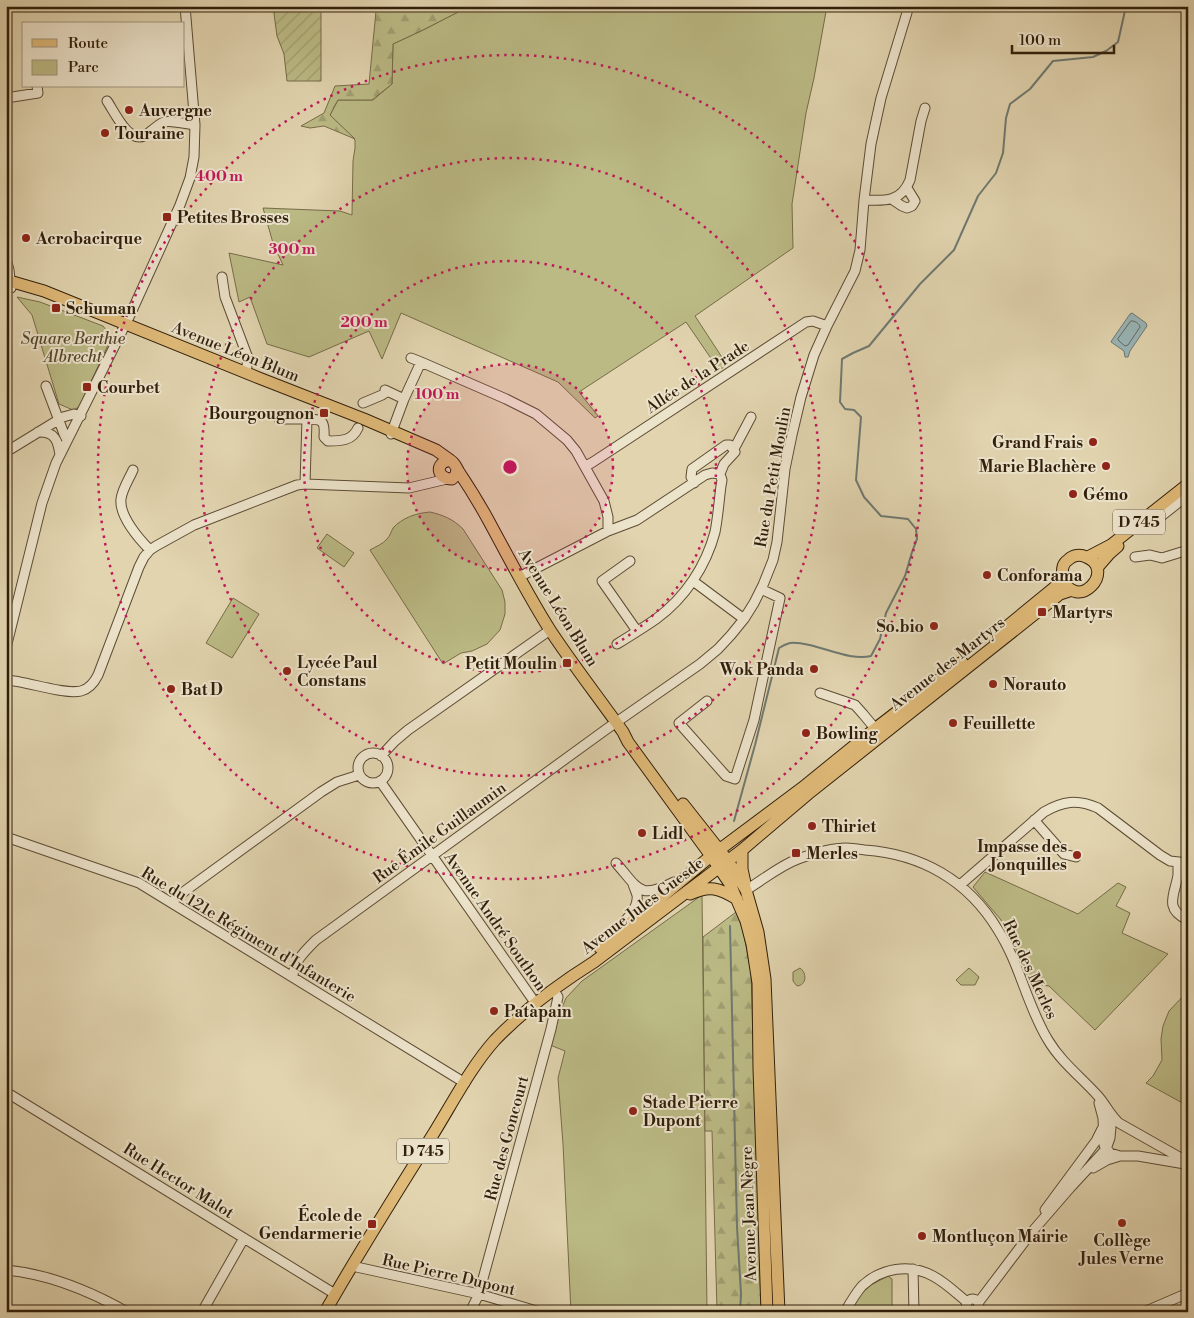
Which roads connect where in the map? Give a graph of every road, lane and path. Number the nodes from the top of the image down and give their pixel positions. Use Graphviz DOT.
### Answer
graph roads {
  1 [pos="185,6"];
  2 [pos="910,6"];
  3 [pos="37,88"];
  4 [pos="6,98"];
  5 [pos="107,101"];
  6 [pos="925,108"];
  7 [pos="195,125"];
  8 [pos="907,188"];
  9 [pos="864,200"];
  10 [pos="893,200"];
  11 [pos="6,259"];
  12 [pos="222,277"];
  13 [pos="8,284"];
  14 [pos="124,326"];
  15 [pos="826,326"];
  16 [pos="410,358"];
  17 [pos="421,362"];
  18 [pos="246,373"];
  19 [pos="46,386"];
  20 [pos="404,399"];
  21 [pos="362,403"];
  22 [pos="80,416"];
  23 [pos="751,417"];
  24 [pos="280,419"];
  25 [pos="307,419"];
  26 [pos="58,420"];
  27 [pos="358,428"];
  28 [pos="38,432"];
  29 [pos="392,432"];
  30 [pos="68,440"];
  31 [pos="734,448"];
  32 [pos="6,452"];
  33 [pos="60,455"];
  34 [pos="586,466"];
  35 [pos="440,467"];
  36 [pos="133,470"];
  37 [pos="452,472"];
  38 [pos="720,474"];
  39 [pos="425,483"];
  40 [pos="694,483"];
  41 [pos="305,484"];
  42 [pos="1188,484"];
  43 [pos="1188,491"];
  44 [pos="1188,495"];
  45 [pos="1145,525"];
  46 [pos="608,531"];
  47 [pos="150,550"];
  48 [pos="1188,550"];
  49 [pos="1088,557"];
  50 [pos="1135,557"];
  51 [pos="630,561"];
  52 [pos="1097,568"];
  53 [pos="1062,577"];
  54 [pos="519,578"];
  55 [pos="693,581"];
  56 [pos="761,589"];
  57 [pos="1072,590"];
  58 [pos="744,619"];
  59 [pos="550,630"];
  60 [pos="637,631"];
  61 [pos="617,644"];
  62 [pos="6,648"];
  63 [pos="6,680"];
  64 [pos="820,693"];
  65 [pos="707,701"];
  66 [pos="616,722"];
  67 [pos="878,732"];
  68 [pos="381,756"];
  69 [pos="359,775"];
  70 [pos="380,781"];
  71 [pos="1034,820"];
  72 [pos="6,836"];
  73 [pos="742,850"];
  74 [pos="715,852"];
  75 [pos="431,855"];
  76 [pos="1076,857"];
  77 [pos="616,863"];
  78 [pos="1183,863"];
  79 [pos="723,864"];
  80 [pos="687,876"];
  81 [pos="632,881"];
  82 [pos="960,885"];
  83 [pos="741,889"];
  84 [pos="674,900"];
  85 [pos="172,902"];
  86 [pos="1188,920"];
  87 [pos="604,945"];
  88 [pos="574,974"];
  89 [pos="293,977"];
  90 [pos="554,990"];
  91 [pos="536,1004"];
  92 [pos="465,1083"];
  93 [pos="6,1092"];
  94 [pos="1096,1093"];
  95 [pos="1111,1125"];
  96 [pos="1106,1149"];
  97 [pos="1120,1156"];
  98 [pos="1188,1163"];
  99 [pos="1081,1177"];
  100 [pos="1031,1234"];
  101 [pos="244,1238"];
  102 [pos="352,1266"];
  103 [pos="913,1269"];
  104 [pos="6,1270"];
  105 [pos="1188,1293"];
  106 [pos="335,1294"];
  107 [pos="479,1294"];
  108 [pos="967,1302"];
  109 [pos="977,1307"];
  110 [pos="528,1310"];
  111 [pos="127,1312"];
  112 [pos="202,1312"];
  113 [pos="326,1312"];
  114 [pos="470,1312"];
  115 [pos="540,1312"];
  116 [pos="767,1312"];
  117 [pos="779,1312"];
  118 [pos="845,1312"];
  119 [pos="914,1312"];
  120 [pos="969,1312"];
  121 [pos="1144,1312"];
  1 -- 7 [label="street"];
  2 -- 9 [label="street, Rue du Petit Moulin"];
  3 -- 4 [label="street"];
  5 -- 7 [label="street"];
  6 -- 8 [label="street"];
  7 -- 14 [label="street"];
  8 -- 10 [label="street"];
  8 -- 10 [label="street"];
  9 -- 10 [label="street"];
  9 -- 15 [label="street, Rue du Petit Moulin"];
  11 -- 13 [label="street"];
  12 -- 18 [label="street"];
  13 -- 14 [label="main road, Avenue Léon Blum"];
  14 -- 18 [label="main road, Avenue Léon Blum"];
  14 -- 22 [label="street"];
  14 -- 29 [label="main road, Avenue Léon Blum"];
  15 -- 34 [label="street, Allée de la Prade"];
  15 -- 56 [label="street, Rue du Petit Moulin"];
  16 -- 17 [label="street"];
  17 -- 20 [label="street"];
  17 -- 34 [label="street"];
  18 -- 29 [label="main road, Avenue Léon Blum"];
  19 -- 26 [label="street"];
  20 -- 21 [label="street"];
  20 -- 29 [label="street"];
  22 -- 26 [label="street"];
  22 -- 30 [label="street"];
  23 -- 31 [label="street"];
  24 -- 25 [label="street"];
  25 -- 27 [label="street"];
  25 -- 41 [label="street"];
  26 -- 28 [label="street"];
  26 -- 30 [label="street"];
  28 -- 32 [label="street"];
  28 -- 33 [label="street"];
  29 -- 35 [label="main road, Avenue Léon Blum"];
  29 -- 37 [label="main road, Avenue Léon Blum"];
  30 -- 33 [label="street"];
  31 -- 38 [label="street"];
  31 -- 40 [label="street"];
  33 -- 62 [label="street"];
  34 -- 46 [label="street"];
  35 -- 37 [label="main road"];
  35 -- 39 [label="street"];
  36 -- 47 [label="street"];
  37 -- 39 [label="street"];
  37 -- 54 [label="main road, Avenue Léon Blum"];
  38 -- 40 [label="street"];
  38 -- 55 [label="street"];
  39 -- 41 [label="street"];
  40 -- 46 [label="street"];
  41 -- 47 [label="street"];
  42 -- 49 [label="main road, D 745"];
  43 -- 45 [label="main road, D 745"];
  44 -- 45 [label="street"];
  45 -- 52 [label="main road, D 745"];
  46 -- 54 [label="street"];
  47 -- 63 [label="street"];
  48 -- 50 [label="street"];
  49 -- 52 [label="main road"];
  49 -- 53 [label="main road"];
  51 -- 60 [label="street"];
  52 -- 57 [label="main road"];
  53 -- 57 [label="main road"];
  53 -- 67 [label="main road, Avenue des Martyrs / D 745"];
  54 -- 59 [label="main road, Avenue Léon Blum"];
  55 -- 58 [label="street"];
  55 -- 60 [label="street"];
  56 -- 58 [label="street, Rue du Petit Moulin"];
  56 -- 65 [label="street"];
  57 -- 67 [label="main road, Avenue des Martyrs / D 745"];
  58 -- 66 [label="street, Rue du Petit Moulin"];
  59 -- 66 [label="main road, Avenue Léon Blum"];
  59 -- 68 [label="street"];
  60 -- 61 [label="street"];
  64 -- 67 [label="street"];
  66 -- 74 [label="main road, Avenue Léon Blum"];
  66 -- 75 [label="street, Rue Émile Guillaumin"];
  67 -- 73 [label="main road, Avenue des Martyrs / D 745"];
  67 -- 74 [label="main road, Avenue des Martyrs / D 745"];
  68 -- 69 [label="street"];
  68 -- 70 [label="street"];
  69 -- 70 [label="street"];
  69 -- 85 [label="street"];
  70 -- 75 [label="street, Avenue André Southon"];
  71 -- 76 [label="street"];
  71 -- 78 [label="street"];
  71 -- 82 [label="street"];
  72 -- 85 [label="street, Rue du 121e Régiment d'Infanterie"];
  73 -- 79 [label="main road, Avenue des Martyrs / D 745"];
  73 -- 83 [label="main road, Avenue Jean Nègre"];
  74 -- 79 [label="main road, Avenue Jean Nègre"];
  74 -- 80 [label="main road, Avenue Jules Guesde / D 745"];
  75 -- 89 [label="street, Rue Émile Guillaumin"];
  75 -- 91 [label="street, Avenue André Southon"];
  77 -- 81 [label="street"];
  78 -- 86 [label="street"];
  79 -- 83 [label="main road, Avenue Jean Nègre"];
  79 -- 84 [label="main road, Avenue Jules Guesde / D 745"];
  80 -- 81 [label="street"];
  80 -- 87 [label="main road, Avenue Jules Guesde / D 745"];
  81 -- 87 [label="street"];
  82 -- 83 [label="street, Rue des Merles"];
  82 -- 94 [label="street, Rue des Merles"];
  83 -- 84 [label="main road, D 745"];
  83 -- 116 [label="main road, Avenue Jean Nègre"];
  83 -- 117 [label="main road, Avenue Jean Nègre"];
  84 -- 88 [label="main road, Avenue Jules Guesde / D 745"];
  85 -- 89 [label="street, Rue du 121e Régiment d'Infanterie"];
  87 -- 88 [label="main road, Avenue Jules Guesde / D 745"];
  88 -- 90 [label="main road, Avenue Jules Guesde / D 745"];
  89 -- 92 [label="street, Rue du 121e Régiment d'Infanterie"];
  90 -- 91 [label="main road, Avenue Jules Guesde / D 745"];
  90 -- 107 [label="street, Rue des Goncourt"];
  91 -- 92 [label="main road, Avenue Jules Guesde / D 745"];
  92 -- 102 [label="main road, Avenue Jules Guesde / D 745"];
  93 -- 101 [label="street, Rue Hector Malot"];
  94 -- 95 [label="street"];
  94 -- 95 [label="street, Rue des Merles"];
  95 -- 96 [label="street"];
  95 -- 98 [label="street"];
  95 -- 100 [label="street"];
  96 -- 97 [label="street"];
  96 -- 99 [label="street"];
  97 -- 98 [label="street"];
  97 -- 99 [label="street"];
  99 -- 100 [label="street"];
  100 -- 109 [label="street"];
  101 -- 106 [label="street, Rue Hector Malot"];
  101 -- 112 [label="street"];
  102 -- 106 [label="main road, Avenue Jules Guesde / D 745"];
  102 -- 107 [label="street, Rue Pierre Dupont"];
  103 -- 108 [label="street"];
  103 -- 118 [label="street"];
  103 -- 119 [label="street"];
  104 -- 111 [label="street"];
  105 -- 121 [label="street"];
  106 -- 113 [label="main road, Avenue Jules Guesde / D 745"];
  107 -- 110 [label="street, Rue Pierre Dupont"];
  107 -- 114 [label="street, Rue des Goncourt"];
  108 -- 109 [label="street"];
  108 -- 120 [label="street"];
  110 -- 115 [label="street, Rue Pierre Dupont"];
}
